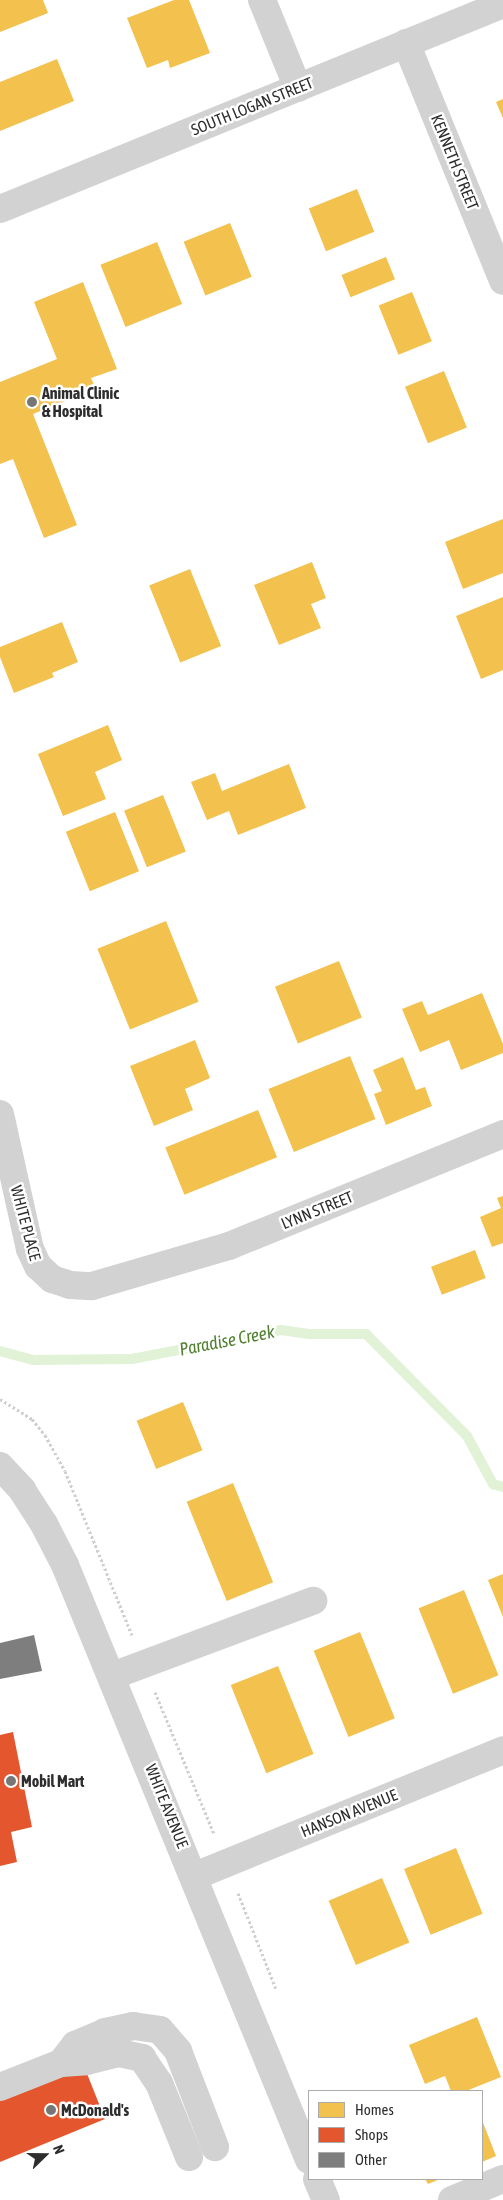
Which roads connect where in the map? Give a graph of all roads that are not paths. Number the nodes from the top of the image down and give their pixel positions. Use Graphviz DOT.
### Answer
graph roads {
  1 [pos="262,0"];
  2 [pos="503,4"];
  3 [pos="406,44"];
  4 [pos="298,88"];
  5 [pos="0,209"];
  6 [pos="503,281"];
  7 [pos="0,1114"];
  8 [pos="503,1134"];
  9 [pos="128,1276"];
  10 [pos="0,1466"];
  11 [pos="313,1600"];
  12 [pos="112,1676"];
  13 [pos="503,1750"];
  14 [pos="195,1876"];
  15 [pos="61,2063"];
  16 [pos="0,2087"];
  17 [pos="214,2147"];
  18 [pos="189,2157"];
  19 [pos="308,2158"];
  20 [pos="503,2179"];
  21 [pos="317,2180"];
  22 [pos="326,2200"];
  23 [pos="452,2200"];
  1 -- 4 [label="street"];
  2 -- 3 [label="street, SOUTH LOGAN STREET"];
  3 -- 4 [label="street, SOUTH LOGAN STREET"];
  3 -- 6 [label="street, KENNETH STREET"];
  4 -- 5 [label="street, SOUTH LOGAN STREET"];
  7 -- 9 [label="street, WHITE PLACE"];
  8 -- 9 [label="street, LYNN STREET"];
  10 -- 12 [label="street, WHITE AVENUE"];
  11 -- 12 [label="street"];
  12 -- 14 [label="street, WHITE AVENUE"];
  13 -- 14 [label="street, HANSON AVENUE"];
  14 -- 19 [label="street, WHITE AVENUE"];
  15 -- 16 [label="street"];
  15 -- 17 [label="street"];
  15 -- 18 [label="street"];
  20 -- 23 [label="street"];
  21 -- 22 [label="street"];
}
